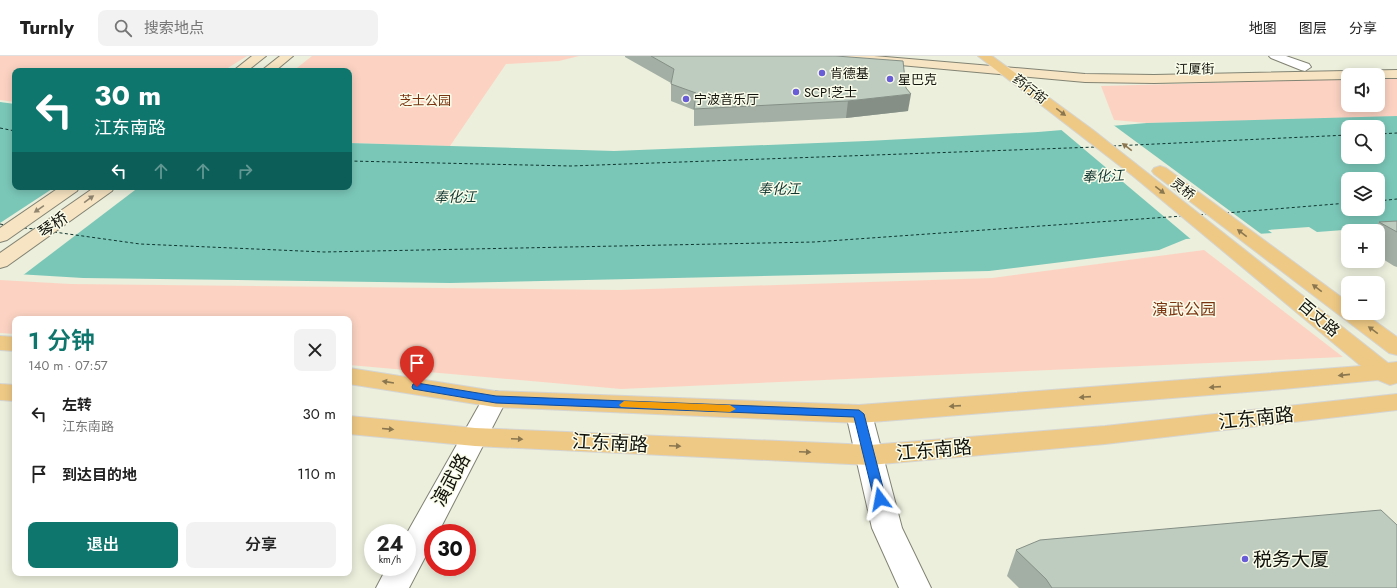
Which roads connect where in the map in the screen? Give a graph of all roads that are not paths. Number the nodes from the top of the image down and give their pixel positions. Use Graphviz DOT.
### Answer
graph roads {
  1 [pos="260,56"];
  2 [pos="287,56"];
  3 [pos="834,56"];
  4 [pos="936,56"];
  5 [pos="1275,56"];
  6 [pos="993,58"];
  7 [pos="1397,66"];
  8 [pos="1305,67"];
  9 [pos="243,68"];
  10 [pos="271,68"];
  11 [pos="1010,68"];
  12 [pos="1028,73"];
  13 [pos="1397,74"];
  14 [pos="1092,121"];
  15 [pos="1074,122"];
  16 [pos="67,190"];
  17 [pos="102,190"];
  18 [pos="0,236"];
  19 [pos="1240,254"];
  20 [pos="1274,256"];
  21 [pos="0,262"];
  22 [pos="1341,306"];
  23 [pos="1360,320"];
  24 [pos="0,343"];
  25 [pos="12,344"];
  26 [pos="1397,348"];
  27 [pos="1392,375"];
  28 [pos="352,376"];
  29 [pos="0,392"];
  30 [pos="12,393"];
  31 [pos="496,399"];
  32 [pos="1397,402"];
  33 [pos="859,414"];
  34 [pos="352,425"];
  35 [pos="475,437"];
  36 [pos="870,455"];
  37 [pos="416,545"];
  38 [pos="399,576"];
  39 [pos="392,588"];
  40 [pos="915,588"];
  1 -- 9 [label="main road"];
  2 -- 10 [label="main road"];
  3 -- 11 [label="main road, 江厦街"];
  4 -- 6 [label="main road"];
  5 -- 8 [label="street"];
  6 -- 11 [label="main road, 药行街"];
  7 -- 8 [label="main road, 江厦街"];
  8 -- 11 [label="main road, 江厦街"];
  11 -- 12 [label="main road, 药行街"];
  11 -- 15 [label="main road, 药行街, one-way"];
  12 -- 13 [label="main road, 江厦街"];
  12 -- 14 [label="main road, 药行街"];
  20 -- 14 [label="main road, 灵桥, one-way"];
  15 -- 19 [label="main road, 灵桥, one-way"];
  16 -- 18 [label="main road, 琴桥, one-way"];
  21 -- 17 [label="main road, 琴桥, one-way"];
  19 -- 27 [label="main road, 百丈路"];
  22 -- 20 [label="main road, 百丈路, one-way"];
  26 -- 23 [label="main road, 百丈路, one-way"];
  24 -- 25 [label="main road"];
  27 -- 33 [label="main road, 江东南路, one-way"];
  31 -- 28 [label="main road, 江东南路, one-way"];
  29 -- 30 [label="main road"];
  31 -- 33 [label="main road, 江东南路"];
  31 -- 35 [label="street, 演武路"];
  32 -- 36 [label="main road, 江东南路"];
  33 -- 36 [label="street"];
  34 -- 35 [label="main road, 江东南路, one-way"];
  35 -- 36 [label="main road, 江东南路, one-way"];
  35 -- 37 [label="street, 演武路"];
  36 -- 40 [label="street"];
  38 -- 39 [label="street"];
}
